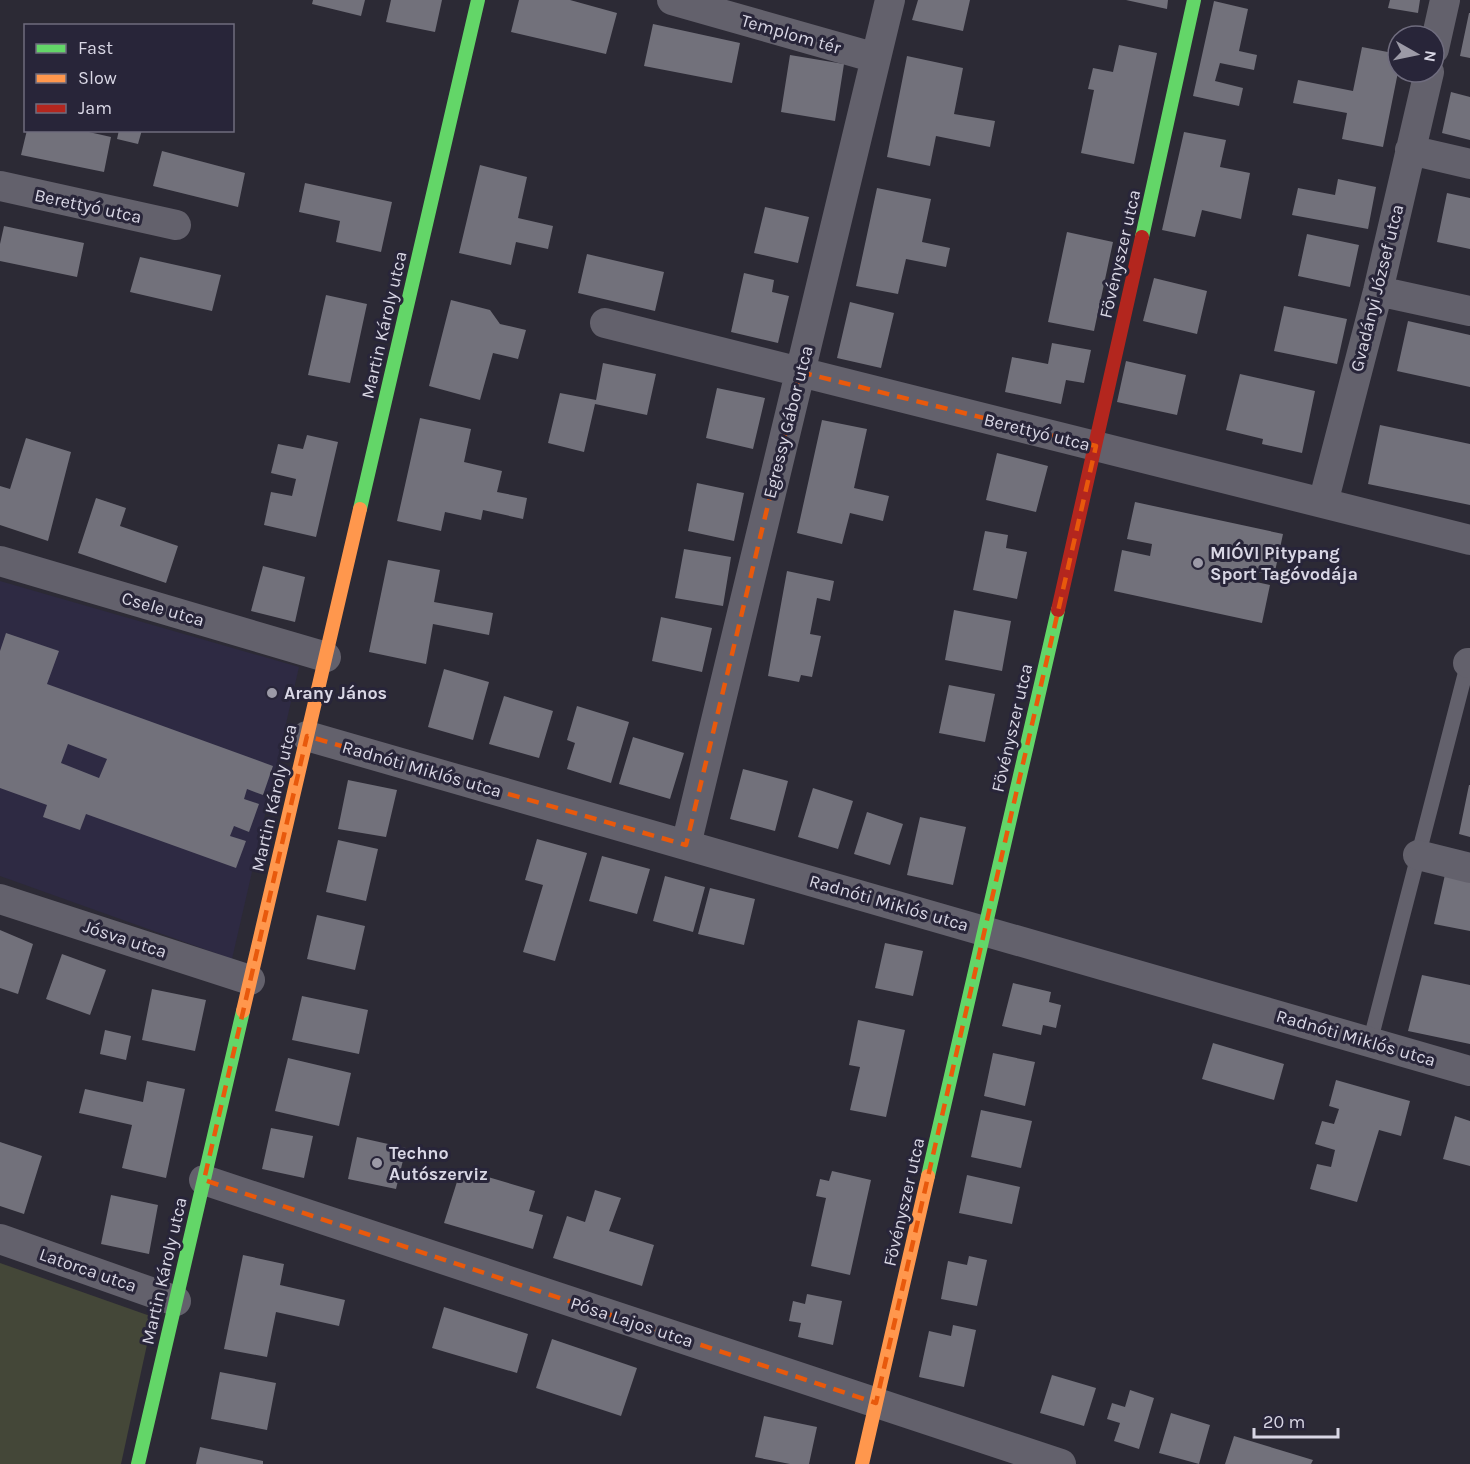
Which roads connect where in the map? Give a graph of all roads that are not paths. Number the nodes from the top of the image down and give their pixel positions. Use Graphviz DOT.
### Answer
graph roads {
  1 [pos="478,0"];
  2 [pos="672,0"];
  3 [pos="890,0"];
  4 [pos="1194,0"];
  5 [pos="1445,0"];
  6 [pos="1440,24"];
  7 [pos="876,58"];
  8 [pos="1426,84"];
  9 [pos="1410,150"];
  10 [pos="1470,164"];
  11 [pos="0,186"];
  12 [pos="176,225"];
  13 [pos="1377,291"];
  14 [pos="1470,311"];
  15 [pos="605,323"];
  16 [pos="800,372"];
  17 [pos="1096,446"];
  18 [pos="1323,503"];
  19 [pos="1470,540"];
  20 [pos="0,561"];
  21 [pos="326,657"];
  22 [pos="1469,661"];
  23 [pos="307,736"];
  24 [pos="686,844"];
  25 [pos="1418,855"];
  26 [pos="1470,868"];
  27 [pos="0,898"];
  28 [pos="985,930"];
  29 [pos="250,980"];
  30 [pos="1370,1042"];
  31 [pos="1470,1071"];
  32 [pos="204,1180"];
  33 [pos="0,1239"];
  34 [pos="176,1301"];
  35 [pos="876,1403"];
  36 [pos="138,1464"];
  37 [pos="862,1464"];
  38 [pos="1061,1464"];
  1 -- 21 [label="street, Martin Károly utca"];
  2 -- 7 [label="street, Templom tér"];
  3 -- 7 [label="street, Egressy Gábor utca"];
  4 -- 17 [label="street, Fövényszer utca"];
  5 -- 6 [label="street"];
  7 -- 16 [label="street, Egressy Gábor utca"];
  8 -- 9 [label="street, Gvadányi József utca"];
  9 -- 10 [label="street"];
  9 -- 13 [label="street, Gvadányi József utca"];
  11 -- 12 [label="street, Berettyó utca"];
  13 -- 14 [label="street"];
  13 -- 18 [label="street, Gvadányi József utca"];
  15 -- 16 [label="street, Berettyó utca"];
  16 -- 17 [label="street, Berettyó utca"];
  16 -- 24 [label="street, Egressy Gábor utca"];
  17 -- 18 [label="street, Berettyó utca"];
  17 -- 28 [label="street, Fövényszer utca"];
  18 -- 19 [label="street, Berettyó utca"];
  20 -- 21 [label="street, Csele utca"];
  21 -- 23 [label="street, Martin Károly utca"];
  22 -- 25 [label="lane"];
  23 -- 24 [label="street, Radnóti Miklós utca"];
  23 -- 29 [label="street, Martin Károly utca"];
  24 -- 28 [label="street, Radnóti Miklós utca"];
  25 -- 26 [label="street"];
  25 -- 30 [label="lane"];
  27 -- 29 [label="street, Jósva utca"];
  28 -- 30 [label="street, Radnóti Miklós utca"];
  28 -- 35 [label="street, Fövényszer utca"];
  29 -- 32 [label="street, Martin Károly utca"];
  30 -- 31 [label="street, Radnóti Miklós utca"];
  32 -- 34 [label="street, Martin Károly utca"];
  32 -- 35 [label="street, Pósa Lajos utca"];
  33 -- 34 [label="street, Latorca utca"];
  34 -- 36 [label="street, Martin Károly utca"];
  35 -- 37 [label="street, Fövényszer utca"];
  35 -- 38 [label="street, Pósa Lajos utca"];
}
